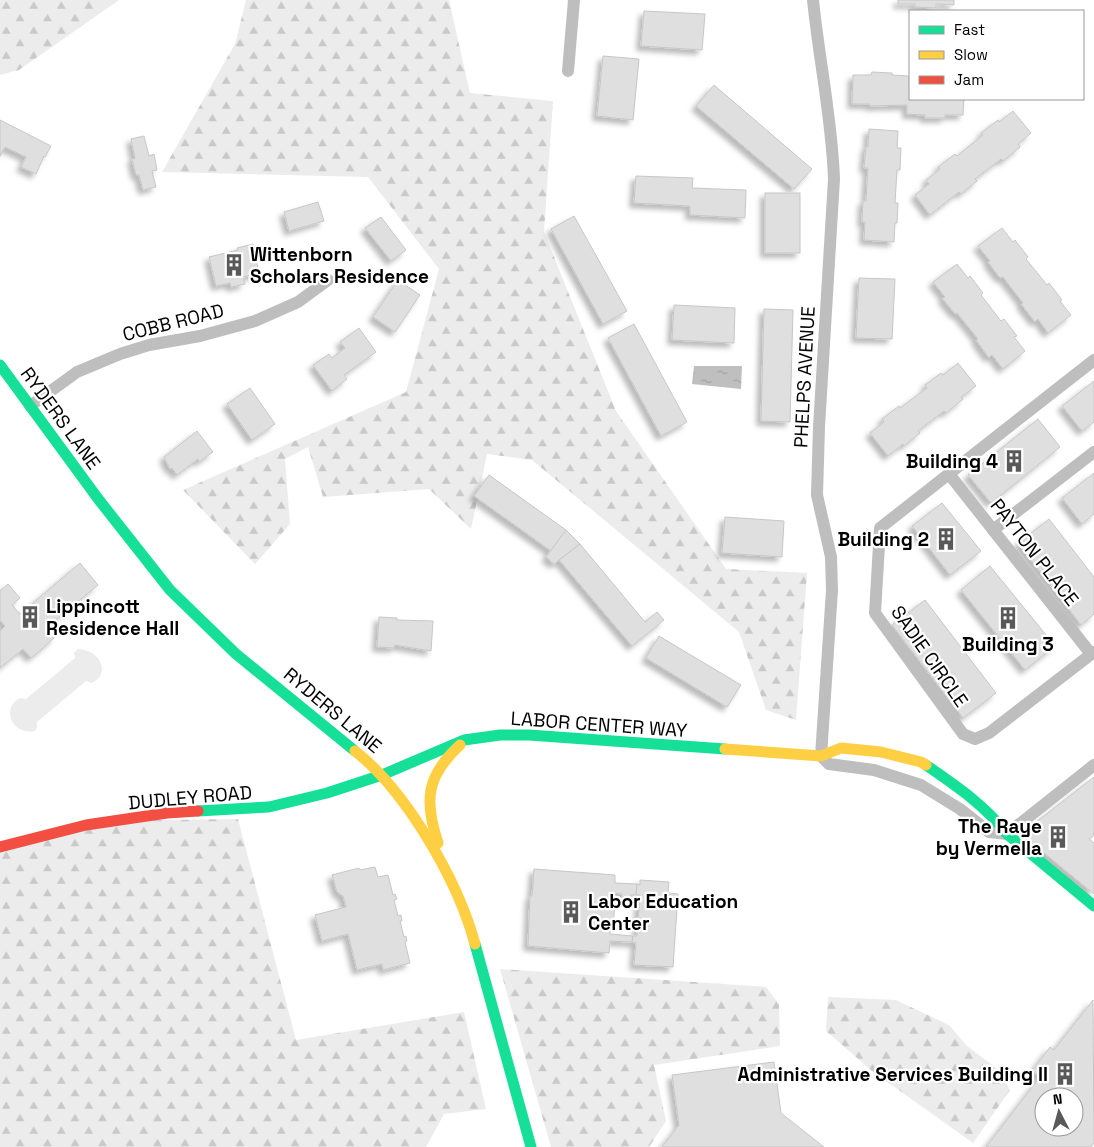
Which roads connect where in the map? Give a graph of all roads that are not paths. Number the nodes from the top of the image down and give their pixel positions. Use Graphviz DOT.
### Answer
graph roads {
  1 [pos="574,0"];
  2 [pos="813,0"];
  3 [pos="568,71"];
  4 [pos="328,280"];
  5 [pos="1094,360"];
  6 [pos="0,365"];
  7 [pos="30,406"];
  8 [pos="1094,452"];
  9 [pos="949,474"];
  10 [pos="993,530"];
  11 [pos="1092,653"];
  12 [pos="464,740"];
  13 [pos="821,756"];
  14 [pos="1094,765"];
  15 [pos="382,775"];
  16 [pos="1007,834"];
  17 [pos="0,847"];
  18 [pos="455,888"];
  19 [pos="1094,906"];
  20 [pos="530,1147"];
  1 -- 3 [label="street"];
  2 -- 13 [label="street, PHELPS AVENUE"];
  4 -- 7 [label="street, COBB ROAD"];
  5 -- 9 [label="street, SADIE CIRCLE"];
  6 -- 7 [label="street, RYDERS LANE"];
  7 -- 15 [label="street, RYDERS LANE"];
  8 -- 10 [label="street"];
  9 -- 10 [label="street, PAYTON PLACE"];
  9 -- 11 [label="street, SADIE CIRCLE"];
  10 -- 11 [label="street, PAYTON PLACE"];
  12 -- 13 [label="street, LABOR CENTER WAY"];
  12 -- 15 [label="street, LABOR CENTER WAY"];
  12 -- 18 [label="street"];
  13 -- 16 [label="street"];
  13 -- 16 [label="street"];
  14 -- 16 [label="street"];
  15 -- 17 [label="street, DUDLEY ROAD"];
  15 -- 18 [label="street, RYDERS LANE"];
  16 -- 19 [label="street"];
  18 -- 20 [label="street, RYDERS LANE"];
}
